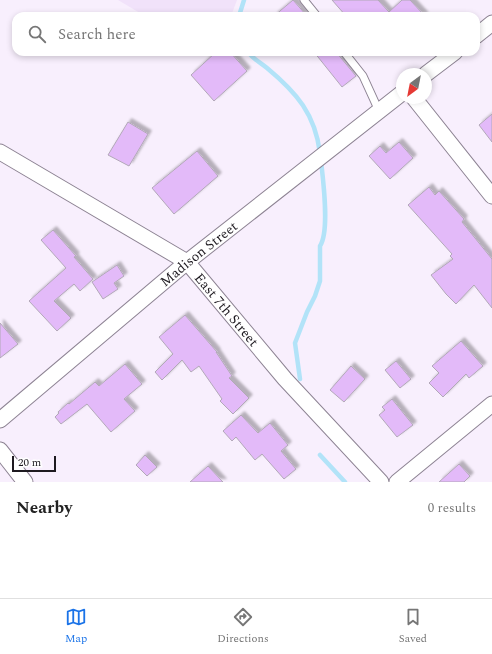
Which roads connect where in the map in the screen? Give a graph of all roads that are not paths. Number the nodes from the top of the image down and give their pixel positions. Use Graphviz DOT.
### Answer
graph roads {
  1 [pos="304,0"];
  2 [pos="314,12"];
  3 [pos="492,23"];
  4 [pos="480,33"];
  5 [pos="347,56"];
  6 [pos="450,56"];
  7 [pos="432,69"];
  8 [pos="396,98"];
  9 [pos="419,104"];
  10 [pos="378,112"];
  11 [pos="0,152"];
  12 [pos="492,196"];
  13 [pos="187,262"];
  14 [pos="492,404"];
  15 [pos="0,420"];
  16 [pos="0,450"];
  17 [pos="25,482"];
  18 [pos="381,482"];
  19 [pos="397,482"];
  1 -- 2 [label="lane"];
  3 -- 4 [label="street"];
  5 -- 10 [label="lane"];
  6 -- 7 [label="street"];
  8 -- 10 [label="street, Madison Street"];
  9 -- 12 [label="street"];
  10 -- 13 [label="street, Madison Street"];
  11 -- 13 [label="street, East 7th Street"];
  13 -- 15 [label="street, Madison Street"];
  13 -- 18 [label="street, East 7th Street"];
  14 -- 19 [label="street"];
  16 -- 17 [label="street"];
}
